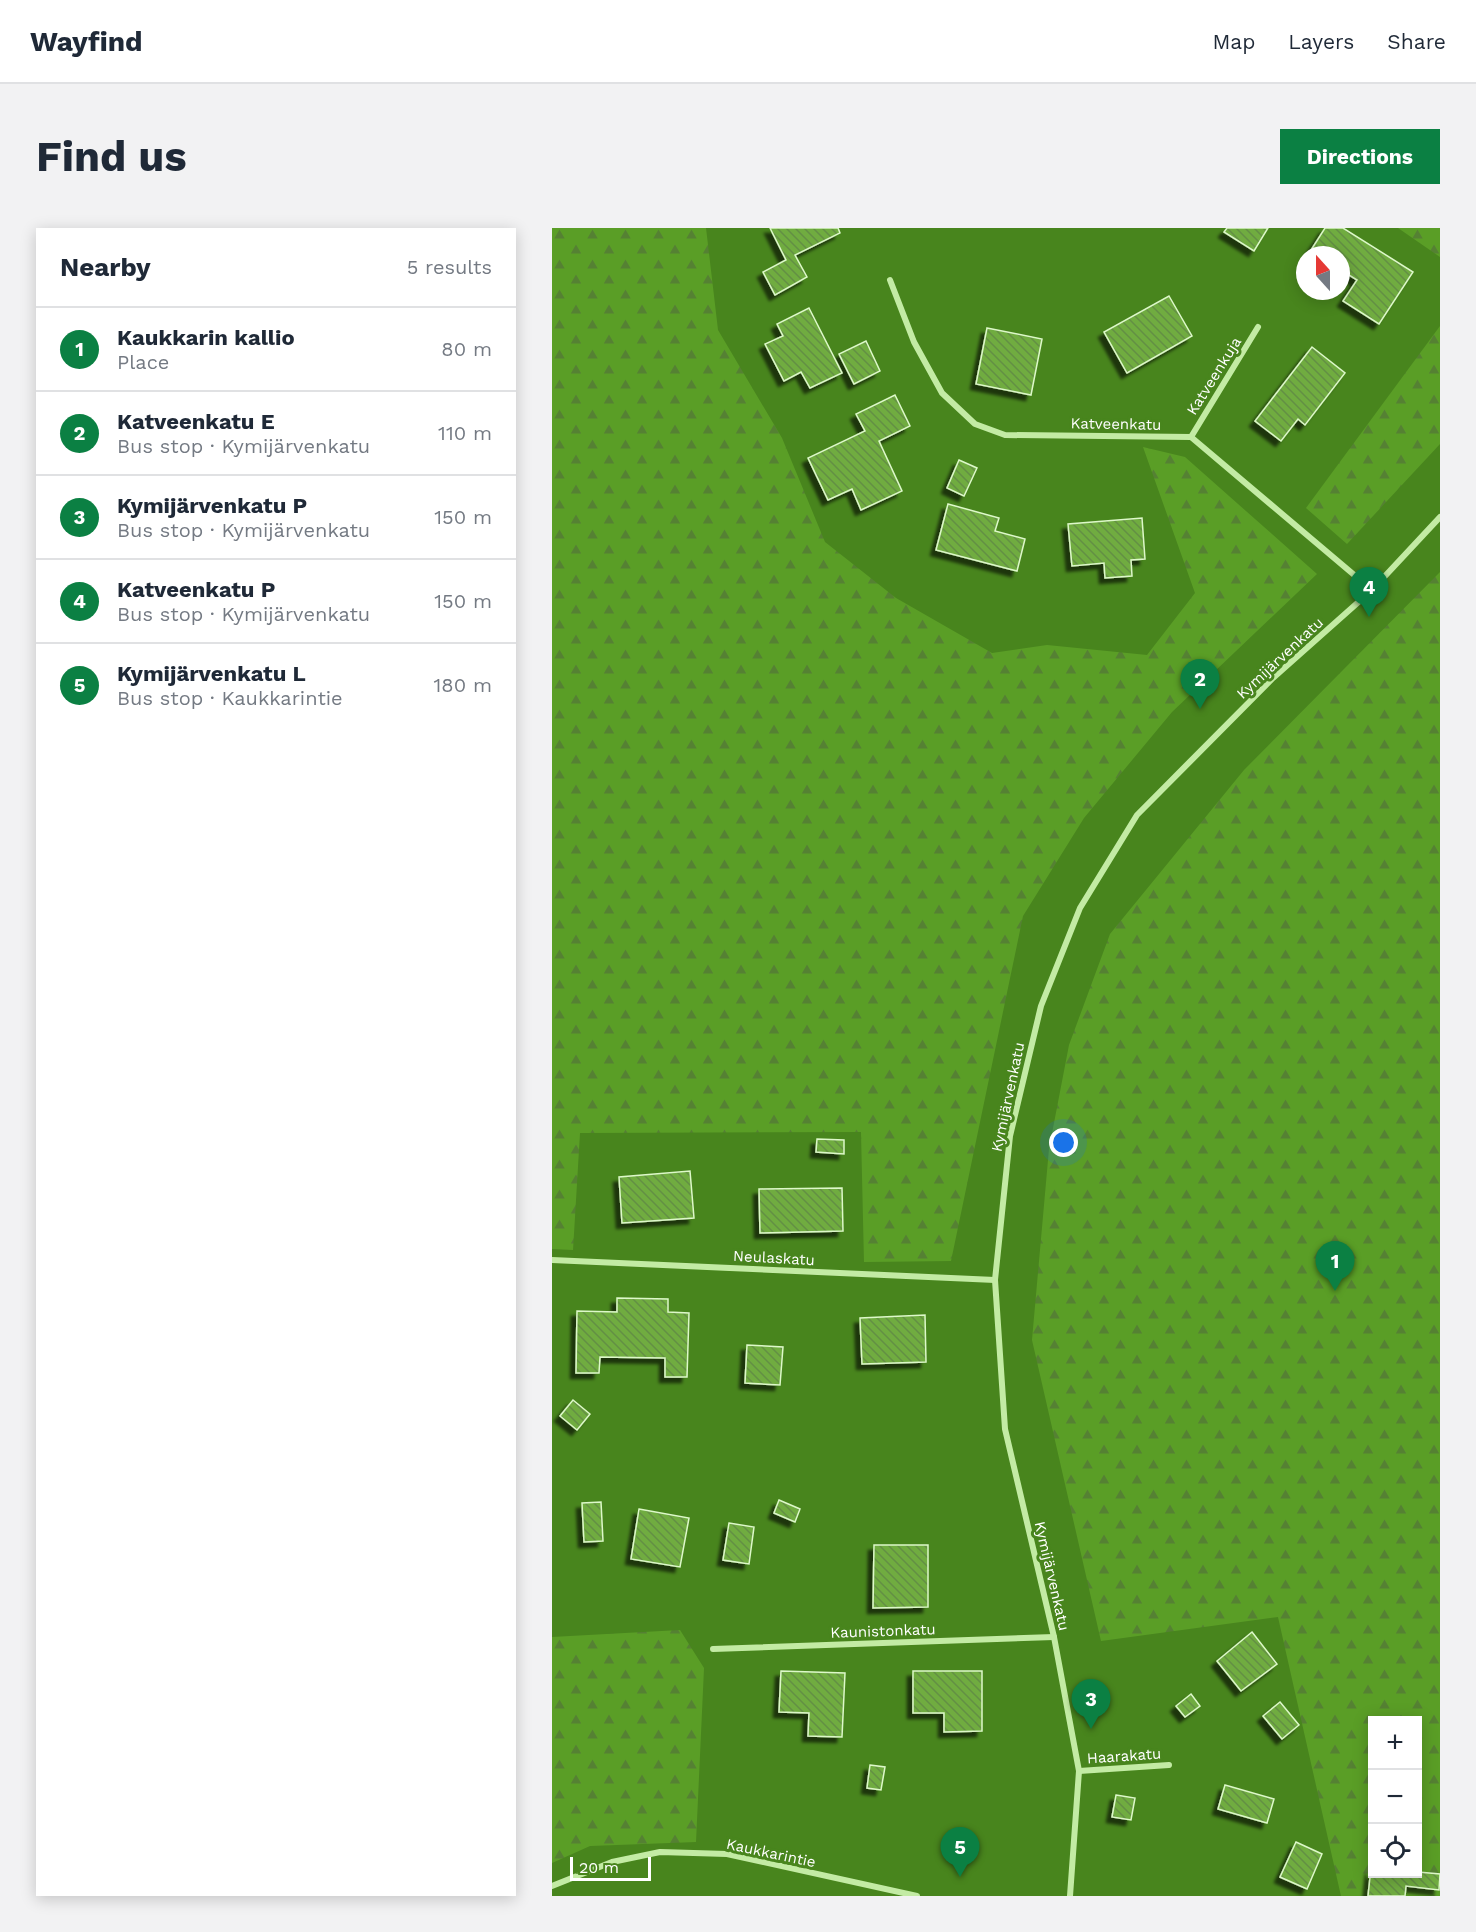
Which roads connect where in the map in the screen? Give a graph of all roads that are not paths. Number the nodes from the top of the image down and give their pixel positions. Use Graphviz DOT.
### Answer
graph roads {
  1 [pos="890,280"];
  2 [pos="1258,327"];
  3 [pos="1191,437"];
  4 [pos="1440,517"];
  5 [pos="1372,590"];
  6 [pos="552,1260"];
  7 [pos="995,1280"];
  8 [pos="1054,1637"];
  9 [pos="713,1650"];
  10 [pos="1169,1765"];
  11 [pos="1079,1771"];
  12 [pos="552,1886"];
  13 [pos="917,1896"];
  14 [pos="1070,1896"];
  1 -- 3 [label="street, Katveenkatu"];
  2 -- 3 [label="street, Katveenkuja"];
  3 -- 5 [label="street"];
  4 -- 5 [label="street, Kymijärvenkatu"];
  5 -- 7 [label="street, Kymijärvenkatu"];
  6 -- 7 [label="street, Neulaskatu"];
  7 -- 8 [label="street, Kymijärvenkatu"];
  8 -- 9 [label="street, Kaunistonkatu"];
  8 -- 11 [label="street, Kymijärvenkatu"];
  10 -- 11 [label="street, Haarakatu"];
  11 -- 14 [label="street, Kymijärvenkatu"];
  12 -- 13 [label="street, Kaukkarintie"];
}
